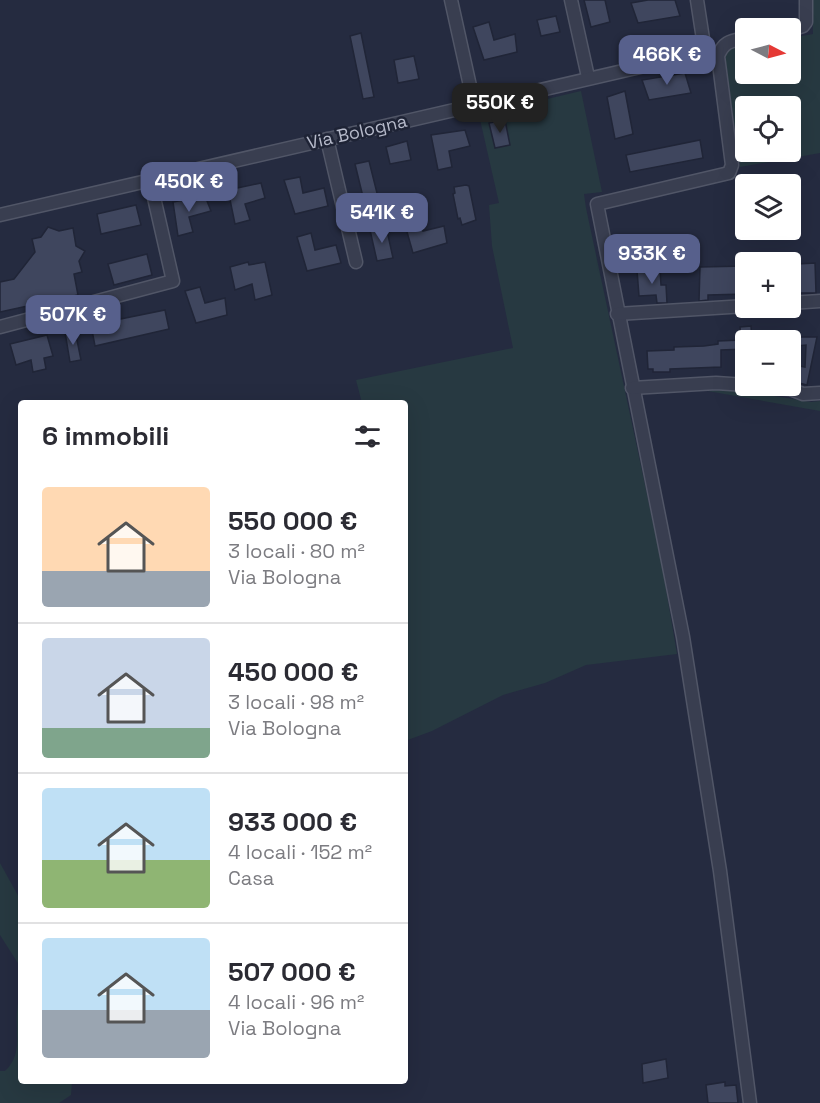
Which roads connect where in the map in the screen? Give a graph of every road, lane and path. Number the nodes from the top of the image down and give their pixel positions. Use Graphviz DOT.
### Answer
graph roads {
  1 [pos="451,0"];
  2 [pos="571,0"];
  3 [pos="697,0"];
  4 [pos="806,0"];
  5 [pos="801,26"];
  6 [pos="735,40"];
  7 [pos="588,77"];
  8 [pos="474,104"];
  9 [pos="327,139"];
  10 [pos="150,180"];
  11 [pos="0,215"];
  12 [pos="356,262"];
  13 [pos="820,301"];
  14 [pos="801,302"];
  15 [pos="735,307"];
  16 [pos="617,314"];
  17 [pos="0,327"];
  18 [pos="735,384"];
  19 [pos="632,388"];
  20 [pos="801,393"];
  21 [pos="820,393"];
  22 [pos="750,1103"];
  1 -- 8 [label="street"];
  2 -- 7 [label="street"];
  3 -- 7 [label="street, Via Bologna"];
  4 -- 5 [label="street"];
  6 -- 16 [label="street"];
  7 -- 8 [label="street, Via Bologna"];
  8 -- 9 [label="street, Via Bologna"];
  9 -- 10 [label="street, Via Bologna"];
  9 -- 12 [label="street"];
  10 -- 11 [label="street, Via Bologna"];
  10 -- 17 [label="street"];
  13 -- 14 [label="street"];
  15 -- 16 [label="street"];
  16 -- 19 [label="street"];
  18 -- 19 [label="street"];
  19 -- 22 [label="street"];
  20 -- 21 [label="street"];
}
